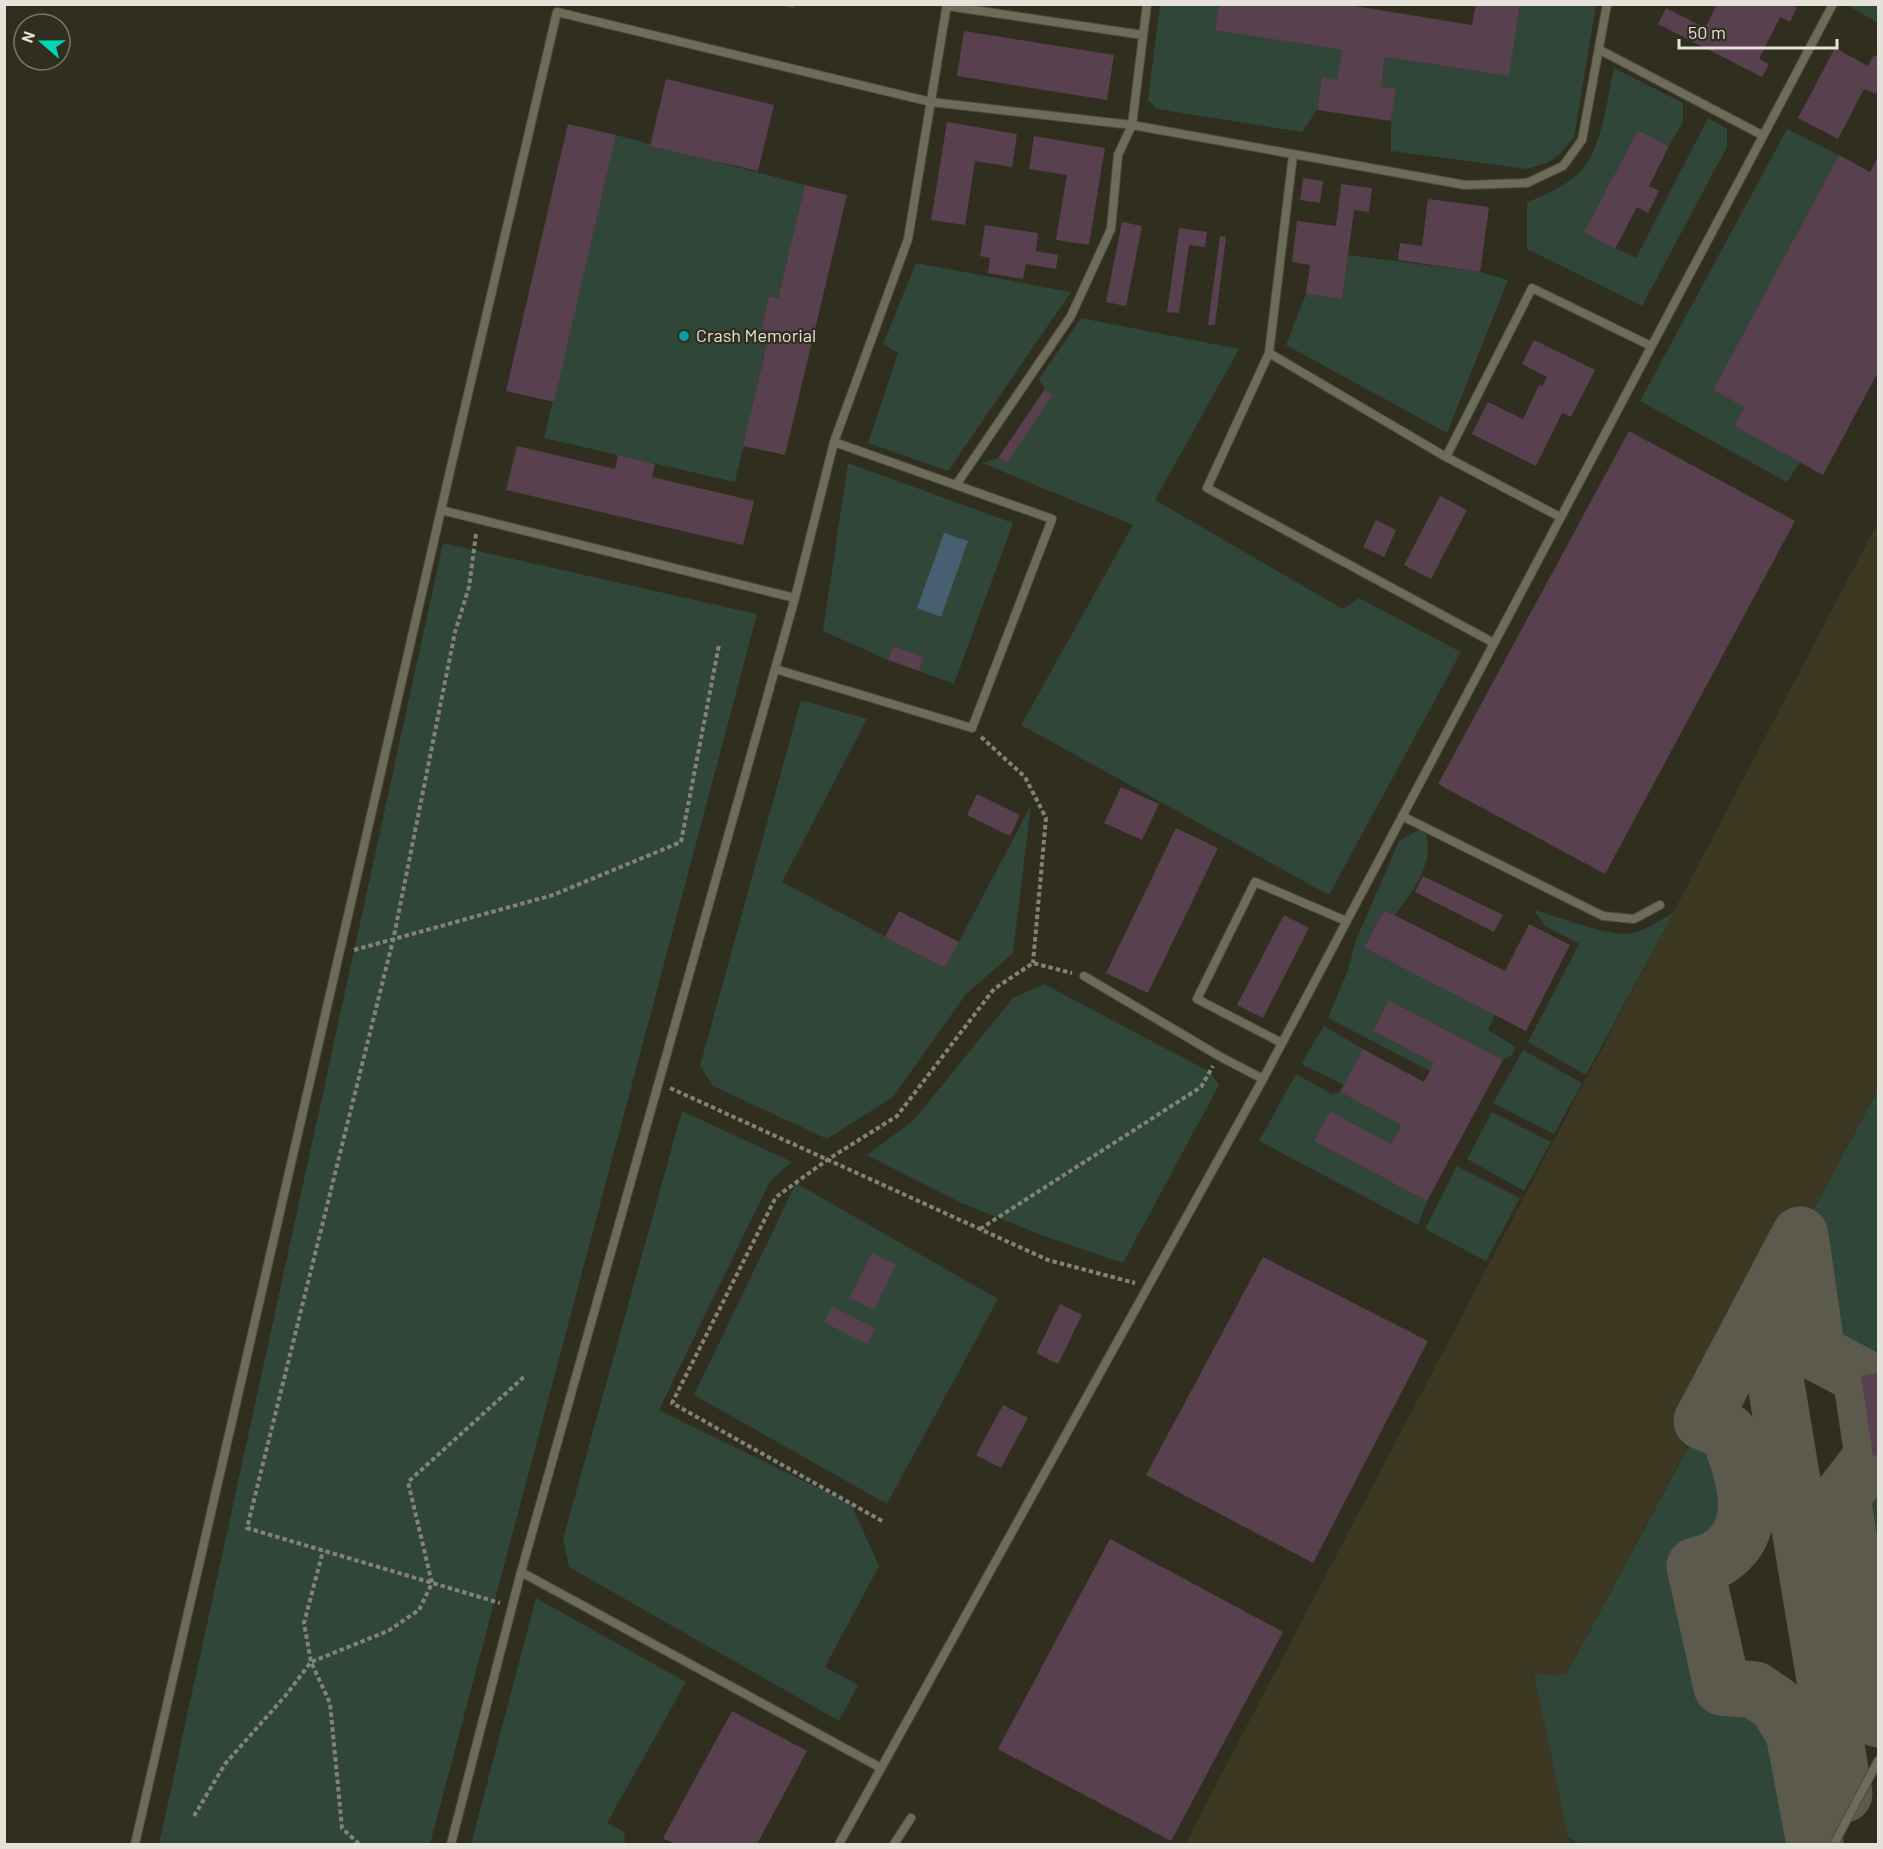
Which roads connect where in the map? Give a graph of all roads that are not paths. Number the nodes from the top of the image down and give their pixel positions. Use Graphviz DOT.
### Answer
graph roads {
  1 [pos="1147,4"];
  2 [pos="1607,4"];
  3 [pos="1833,4"];
  4 [pos="947,5"];
  5 [pos="558,8"];
  6 [pos="1143,35"];
  7 [pos="1600,50"];
  8 [pos="931,102"];
  9 [pos="1132,125"];
  10 [pos="1762,135"];
  11 [pos="1293,155"];
  12 [pos="1651,345"];
  13 [pos="1269,353"];
  14 [pos="834,442"];
  15 [pos="1446,458"];
  16 [pos="956,485"];
  17 [pos="441,510"];
  18 [pos="1560,517"];
  19 [pos="795,598"];
  20 [pos="1494,643"];
  21 [pos="775,669"];
  22 [pos="1402,816"];
  23 [pos="1660,904"];
  24 [pos="1346,921"];
  25 [pos="1084,976"];
  26 [pos="1282,1043"];
  27 [pos="1263,1078"];
  28 [pos="521,1572"];
  29 [pos="1878,1761"];
  30 [pos="881,1768"];
  31 [pos="910,1818"];
  32 [pos="135,1845"];
  33 [pos="451,1845"];
  34 [pos="839,1845"];
  35 [pos="894,1845"];
  36 [pos="1834,1845"];
  1 -- 6 [label="lane"];
  2 -- 7 [label="lane"];
  3 -- 10 [label="lane"];
  4 -- 6 [label="lane"];
  4 -- 8 [label="lane"];
  5 -- 8 [label="lane"];
  5 -- 17 [label="lane"];
  6 -- 9 [label="lane"];
  7 -- 10 [label="lane"];
  7 -- 11 [label="lane"];
  8 -- 9 [label="lane"];
  8 -- 14 [label="lane"];
  9 -- 11 [label="lane"];
  9 -- 16 [label="lane"];
  10 -- 12 [label="lane"];
  11 -- 13 [label="lane"];
  12 -- 15 [label="lane"];
  12 -- 18 [label="lane"];
  13 -- 15 [label="lane"];
  13 -- 20 [label="lane"];
  14 -- 16 [label="lane"];
  14 -- 19 [label="lane"];
  15 -- 18 [label="lane"];
  16 -- 21 [label="lane"];
  17 -- 19 [label="lane"];
  17 -- 32 [label="lane"];
  18 -- 20 [label="lane"];
  19 -- 21 [label="lane"];
  20 -- 22 [label="lane"];
  21 -- 28 [label="lane"];
  22 -- 23 [label="lane"];
  22 -- 24 [label="lane"];
  24 -- 26 [label="lane"];
  24 -- 26 [label="lane"];
  25 -- 27 [label="lane"];
  26 -- 27 [label="lane"];
  27 -- 30 [label="lane"];
  28 -- 30 [label="lane"];
  28 -- 33 [label="lane"];
  29 -- 36 [label="lane"];
  30 -- 34 [label="lane"];
  31 -- 35 [label="lane"];
}
